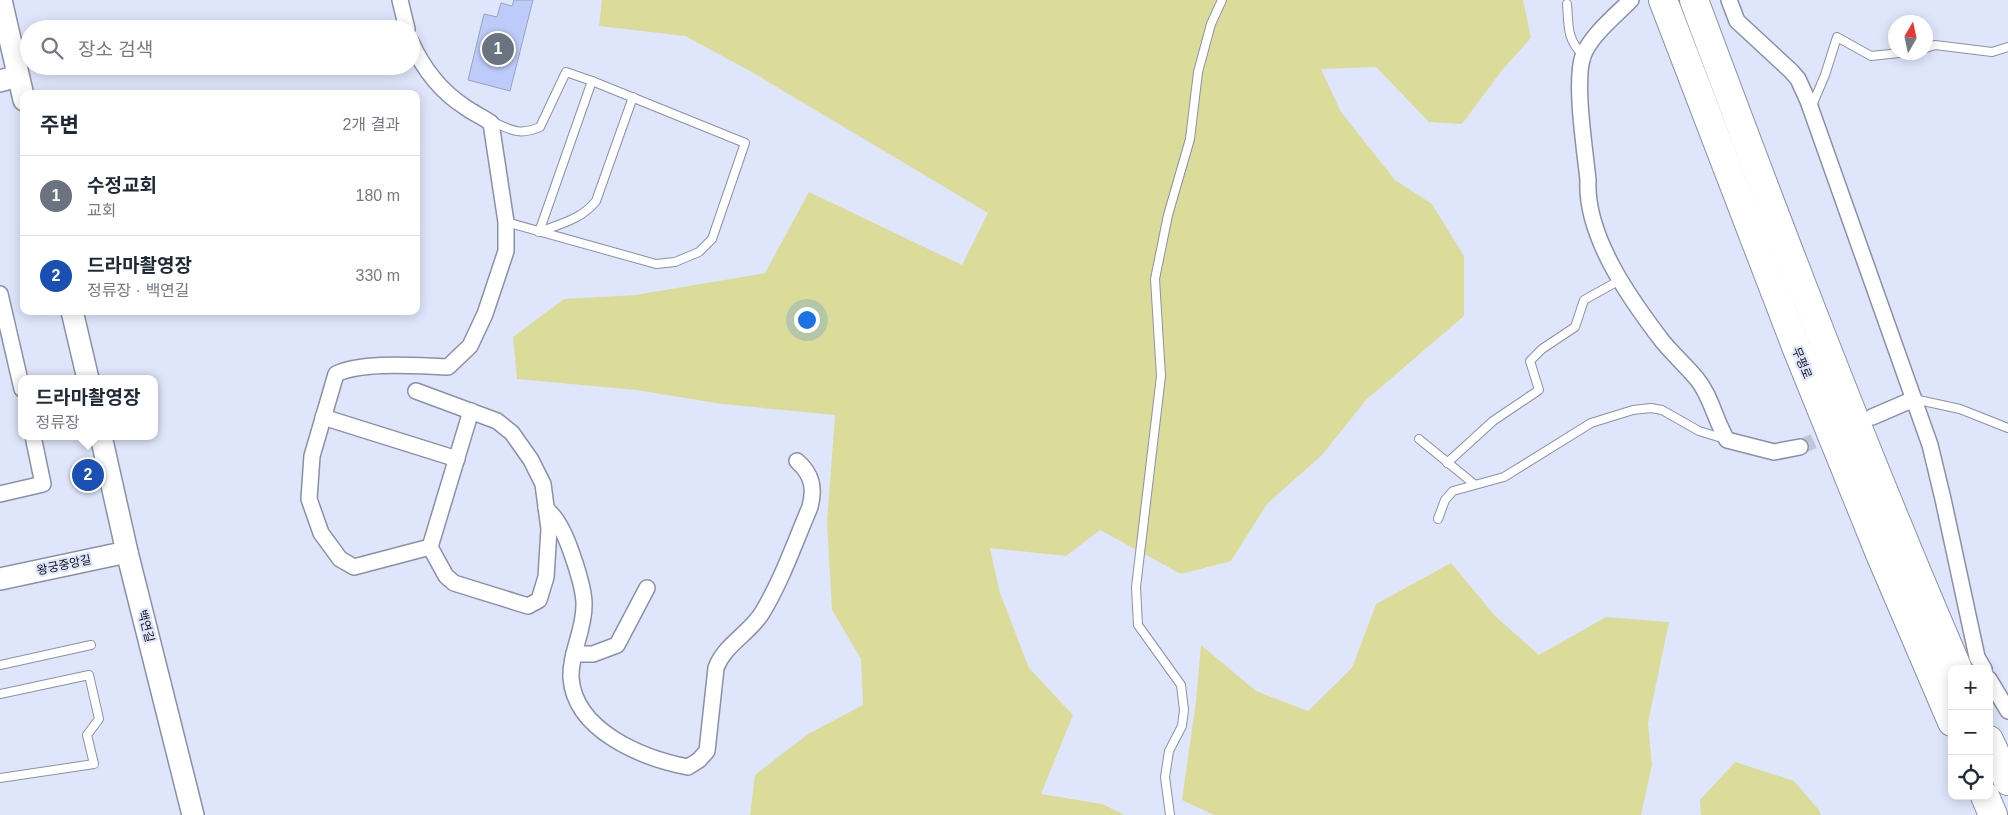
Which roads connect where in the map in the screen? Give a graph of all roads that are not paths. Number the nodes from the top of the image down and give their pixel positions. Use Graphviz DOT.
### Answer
graph roads {
  1 [pos="2,0"];
  2 [pos="400,0"];
  3 [pos="1222,0"];
  4 [pos="1631,0"];
  5 [pos="1663,0"];
  6 [pos="1694,0"];
  7 [pos="1708,0"];
  8 [pos="1729,0"];
  9 [pos="1567,4"];
  10 [pos="405,20"];
  11 [pos="1933,46"];
  12 [pos="2008,47"];
  13 [pos="1888,54"];
  14 [pos="1583,55"];
  15 [pos="420,62"];
  16 [pos="9,79"];
  17 [pos="592,81"];
  18 [pos="20,94"];
  19 [pos="633,97"];
  20 [pos="1811,110"];
  21 [pos="1744,111"];
  22 [pos="480,116"];
  23 [pos="506,222"];
  24 [pos="539,232"];
  25 [pos="1620,280"];
  26 [pos="0,294"];
  27 [pos="73,315"];
  28 [pos="19,375"];
  29 [pos="87,375"];
  30 [pos="416,391"];
  31 [pos="1914,399"];
  32 [pos="471,411"];
  33 [pos="323,417"];
  34 [pos="1872,417"];
  35 [pos="2008,428"];
  36 [pos="1419,439"];
  37 [pos="33,440"];
  38 [pos="102,440"];
  39 [pos="1726,440"];
  40 [pos="1800,447"];
  41 [pos="457,460"];
  42 [pos="798,461"];
  43 [pos="1447,463"];
  44 [pos="1474,484"];
  45 [pos="0,494"];
  46 [pos="546,508"];
  47 [pos="1438,520"];
  48 [pos="430,547"];
  49 [pos="127,552"];
  50 [pos="0,579"];
  51 [pos="646,588"];
  52 [pos="91,645"];
  53 [pos="574,654"];
  54 [pos="0,665"];
  55 [pos="1956,665"];
  56 [pos="1982,665"];
  57 [pos="1993,686"];
  58 [pos="0,694"];
  59 [pos="2008,712"];
  60 [pos="1948,713"];
  61 [pos="1993,749"];
  62 [pos="0,778"];
  63 [pos="2008,781"];
  64 [pos="1987,800"];
  65 [pos="193,815"];
  66 [pos="1170,815"];
  67 [pos="1993,815"];
  1 -- 16 [label="street"];
  2 -- 10 [label="street"];
  3 -- 66 [label="lane"];
  4 -- 14 [label="street"];
  5 -- 60 [label="highway, 무평로"];
  6 -- 21 [label="highway"];
  7 -- 21 [label="highway"];
  8 -- 20 [label="street"];
  9 -- 14 [label="lane"];
  11 -- 12 [label="lane"];
  13 -- 20 [label="lane"];
  14 -- 25 [label="street"];
  15 -- 22 [label="street"];
  16 -- 18 [label="street"];
  17 -- 19 [label="lane"];
  17 -- 22 [label="lane"];
  17 -- 24 [label="lane"];
  19 -- 24 [label="lane"];
  19 -- 24 [label="lane"];
  20 -- 31 [label="street"];
  21 -- 55 [label="highway"];
  22 -- 23 [label="street"];
  23 -- 24 [label="lane"];
  23 -- 33 [label="street"];
  25 -- 39 [label="street"];
  25 -- 43 [label="lane"];
  26 -- 28 [label="street"];
  27 -- 29 [label="street"];
  30 -- 32 [label="street"];
  31 -- 34 [label="street"];
  31 -- 35 [label="lane"];
  31 -- 56 [label="street"];
  32 -- 41 [label="street"];
  32 -- 46 [label="street"];
  33 -- 41 [label="street"];
  33 -- 48 [label="street"];
  36 -- 43 [label="lane"];
  37 -- 45 [label="street"];
  38 -- 49 [label="street, 백연길"];
  39 -- 40 [label="street"];
  39 -- 44 [label="lane"];
  41 -- 48 [label="street"];
  42 -- 53 [label="street"];
  43 -- 44 [label="lane"];
  44 -- 47 [label="lane"];
  46 -- 48 [label="street"];
  46 -- 53 [label="street"];
  49 -- 50 [label="street, 왕궁중앙길"];
  49 -- 65 [label="street, 백연길"];
  51 -- 53 [label="street"];
  52 -- 54 [label="lane"];
  57 -- 59 [label="street"];
  58 -- 62 [label="lane"];
  61 -- 63 [label="highway"];
  64 -- 67 [label="highway"];
}
